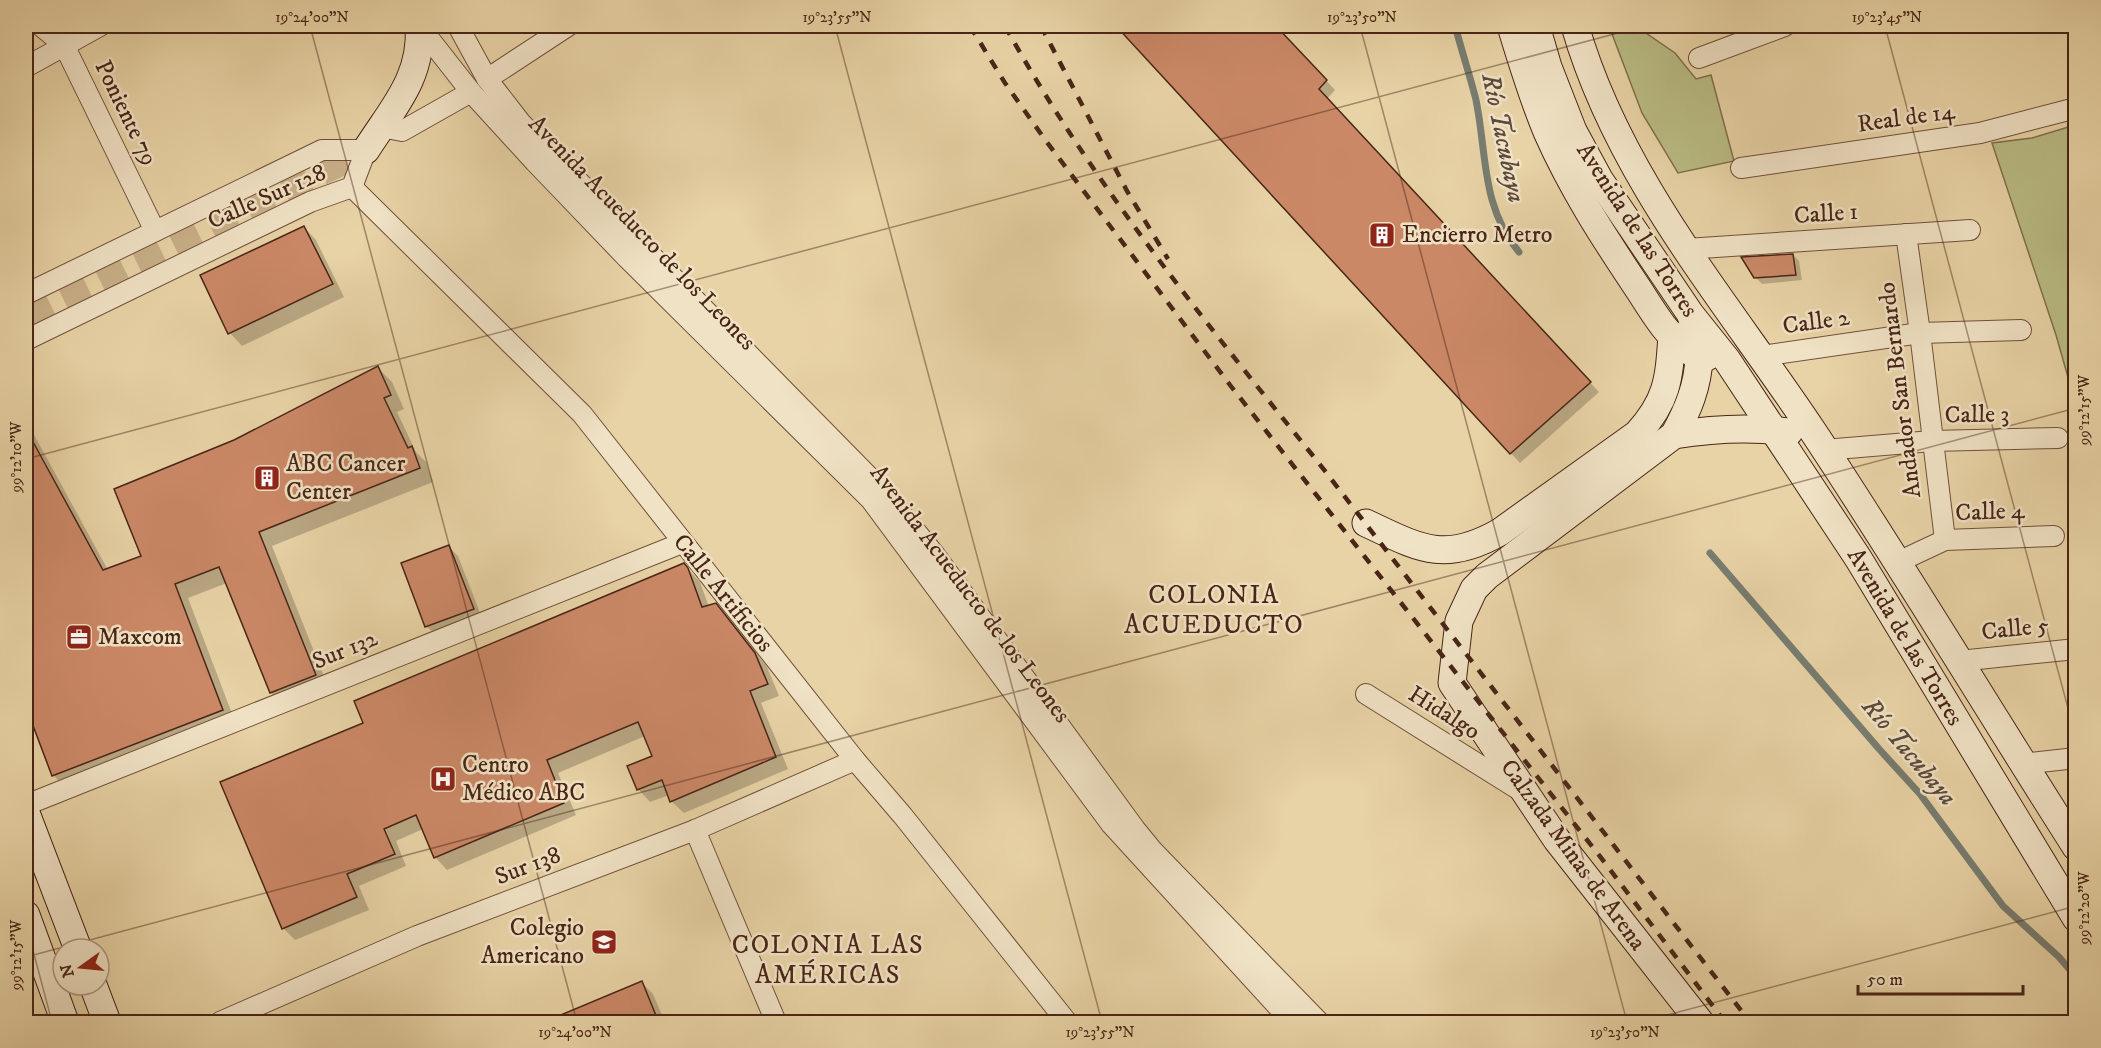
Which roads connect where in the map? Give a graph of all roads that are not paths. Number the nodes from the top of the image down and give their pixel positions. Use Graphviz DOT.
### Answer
graph roads {
  1 [pos="41,26"];
  2 [pos="100,26"];
  3 [pos="420,26"];
  4 [pos="458,26"];
  5 [pos="568,26"];
  6 [pos="1511,26"];
  7 [pos="1536,26"];
  8 [pos="1575,26"];
  9 [pos="1785,26"];
  10 [pos="64,45"];
  11 [pos="1699,58"];
  12 [pos="26,67"];
  13 [pos="487,80"];
  14 [pos="471,92"];
  15 [pos="2076,108"];
  16 [pos="381,127"];
  17 [pos="366,150"];
  18 [pos="1741,168"];
  19 [pos="352,187"];
  20 [pos="155,231"];
  21 [pos="1970,231"];
  22 [pos="1906,234"];
  23 [pos="1686,249"];
  24 [pos="26,294"];
  25 [pos="1691,315"];
  26 [pos="2021,330"];
  27 [pos="1920,333"];
  28 [pos="1672,335"];
  29 [pos="26,340"];
  30 [pos="1699,356"];
  31 [pos="1762,356"];
  32 [pos="1727,360"];
  33 [pos="1775,430"];
  34 [pos="1674,435"];
  35 [pos="2058,438"];
  36 [pos="1932,441"];
  37 [pos="1820,443"];
  38 [pos="1366,523"];
  39 [pos="2054,536"];
  40 [pos="1945,540"];
  41 [pos="682,543"];
  42 [pos="1898,562"];
  43 [pos="2076,649"];
  44 [pos="1959,661"];
  45 [pos="1366,694"];
  46 [pos="2076,758"];
  47 [pos="855,760"];
  48 [pos="2022,764"];
  49 [pos="1526,794"];
  50 [pos="26,805"];
  51 [pos="26,813"];
  52 [pos="694,830"];
  53 [pos="2076,847"];
  54 [pos="26,915"];
  55 [pos="2076,918"];
  56 [pos="73,937"];
  57 [pos="97,997"];
  58 [pos="1684,1011"];
  59 [pos="65,1023"];
  60 [pos="107,1023"];
  61 [pos="220,1023"];
  62 [pos="776,1023"];
  63 [pos="1067,1023"];
  64 [pos="1292,1023"];
  65 [pos="1319,1023"];
  66 [pos="1700,1023"];
  1 -- 10 [label="street, Poniente 79"];
  2 -- 10 [label="street"];
  3 -- 14 [label="street, Avenida Acueducto de los Leones"];
  3 -- 16 [label="street"];
  4 -- 13 [label="street, Avenida Acueducto de los Leones"];
  5 -- 13 [label="street"];
  6 -- 28 [label="street, Avenida de las Torres"];
  7 -- 25 [label="street, Avenida de las Torres"];
  8 -- 23 [label="street, Avenida de las Torres"];
  9 -- 11 [label="street"];
  10 -- 12 [label="street"];
  10 -- 20 [label="street, Poniente 79"];
  13 -- 65 [label="street, Avenida Acueducto de los Leones"];
  14 -- 16 [label="street"];
  14 -- 64 [label="street, Avenida Acueducto de los Leones"];
  15 -- 18 [label="street, Real de 14"];
  16 -- 17 [label="street"];
  17 -- 19 [label="street, Calle Sur 128"];
  17 -- 20 [label="street, Calle Sur 128"];
  19 -- 29 [label="street, Calle Sur 128"];
  19 -- 41 [label="street, Calle Artificios"];
  20 -- 24 [label="street, Calle Sur 128"];
  21 -- 22 [label="street, Calle 1"];
  22 -- 23 [label="street, Calle 1"];
  22 -- 27 [label="street, Andador San Bernardo"];
  23 -- 31 [label="street, Avenida de las Torres"];
  25 -- 30 [label="street"];
  25 -- 32 [label="street, Avenida de las Torres"];
  26 -- 27 [label="street, Calle 2"];
  27 -- 31 [label="street, Calle 2"];
  27 -- 36 [label="street, Andador San Bernardo"];
  28 -- 30 [label="street, Avenida de las Torres"];
  28 -- 38 [label="street"];
  30 -- 32 [label="street, Avenida de las Torres"];
  30 -- 34 [label="street"];
  31 -- 32 [label="street, Avenida de las Torres"];
  31 -- 37 [label="street, Avenida de las Torres"];
  32 -- 33 [label="street, Avenida de las Torres"];
  33 -- 34 [label="street"];
  33 -- 37 [label="street"];
  33 -- 55 [label="street, Avenida de las Torres"];
  34 -- 49 [label="street, Calzada Minas de Arena"];
  35 -- 36 [label="street, Calle 3"];
  36 -- 37 [label="street, Calle 3"];
  36 -- 40 [label="street, Andador San Bernardo"];
  37 -- 42 [label="street, Avenida de las Torres"];
  39 -- 40 [label="street, Calle 4"];
  40 -- 42 [label="street, Calle 4"];
  41 -- 47 [label="street, Calle Artificios"];
  41 -- 50 [label="street, Sur 132"];
  42 -- 44 [label="street, Avenida de las Torres"];
  43 -- 44 [label="street, Calle 5"];
  44 -- 48 [label="street, Avenida de las Torres"];
  45 -- 49 [label="street, Hidalgo"];
  46 -- 48 [label="street"];
  47 -- 52 [label="street, Sur 138"];
  47 -- 63 [label="street, Calle Artificios"];
  48 -- 53 [label="street, Avenida de las Torres"];
  49 -- 58 [label="street, Calzada Minas de Arena"];
  51 -- 56 [label="street"];
  52 -- 61 [label="street, Sur 138"];
  52 -- 62 [label="street"];
  54 -- 59 [label="street"];
  57 -- 60 [label="street"];
  58 -- 66 [label="street, Calzada Minas de Arena"];
}
